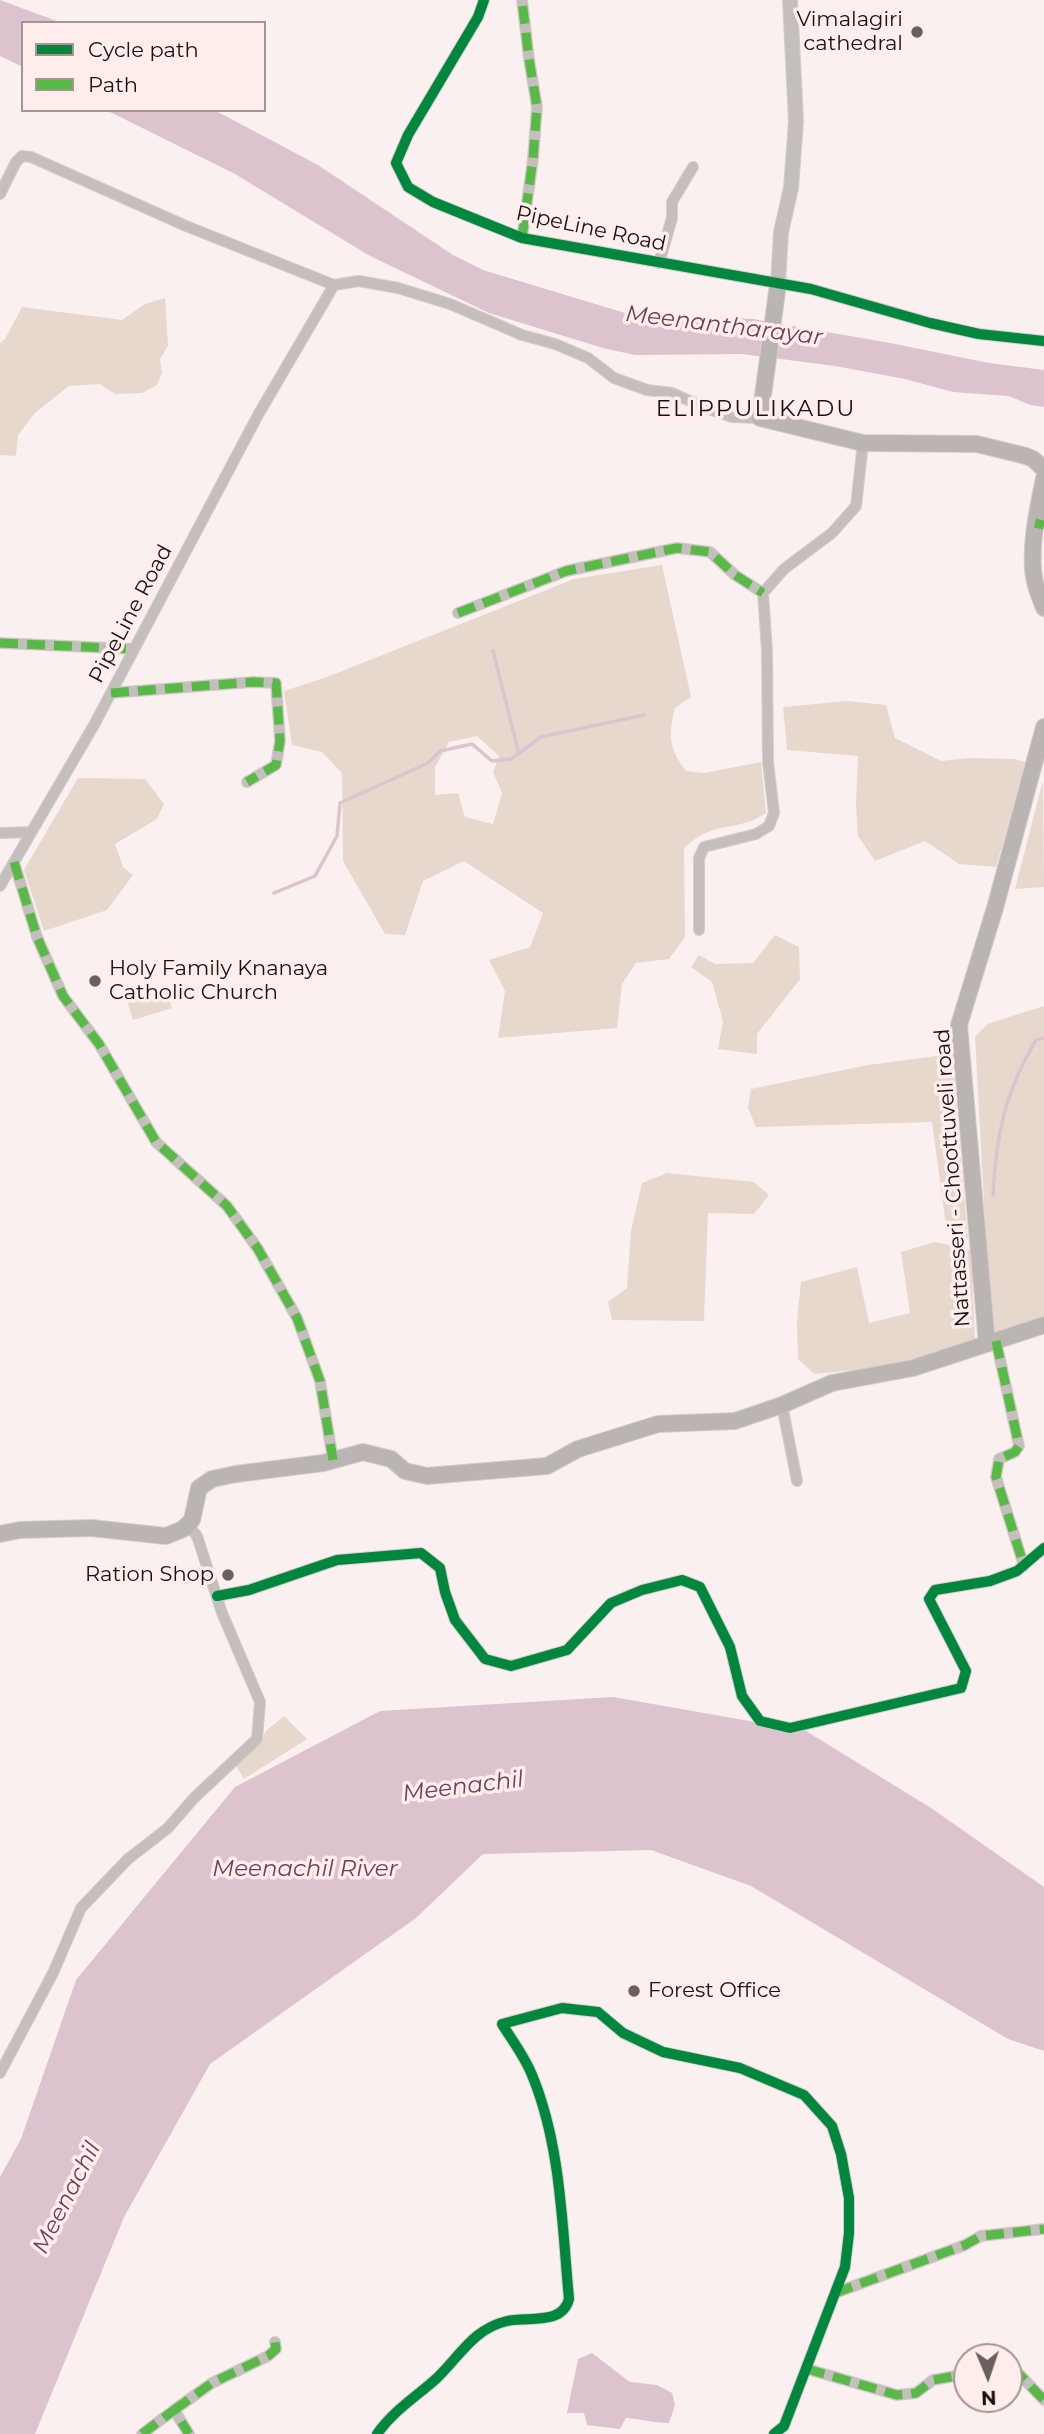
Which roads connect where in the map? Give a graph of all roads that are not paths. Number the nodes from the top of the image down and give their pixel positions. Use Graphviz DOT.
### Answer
graph roads {
  1 [pos="484,0"];
  2 [pos="522,0"];
  3 [pos="790,0"];
  4 [pos="693,167"];
  5 [pos="0,194"];
  6 [pos="522,238"];
  7 [pos="659,263"];
  8 [pos="778,284"];
  9 [pos="334,285"];
  10 [pos="1044,341"];
  11 [pos="760,418"];
  12 [pos="863,443"];
  13 [pos="1044,468"];
  14 [pos="1044,478"];
  15 [pos="1040,524"];
  16 [pos="763,593"];
  17 [pos="1044,608"];
  18 [pos="457,613"];
  19 [pos="0,643"];
  20 [pos="133,649"];
  21 [pos="111,693"];
  22 [pos="1044,727"];
  23 [pos="1038,771"];
  24 [pos="247,782"];
  25 [pos="0,832"];
  26 [pos="31,832"];
  27 [pos="14,862"];
  28 [pos="0,886"];
  29 [pos="699,930"];
  30 [pos="1044,1325"];
  31 [pos="991,1343"];
  32 [pos="782,1405"];
  33 [pos="333,1460"];
  34 [pos="797,1481"];
  35 [pos="188,1525"];
  36 [pos="0,1534"];
  37 [pos="1044,1548"];
  38 [pos="1024,1566"];
  39 [pos="217,1596"];
  40 [pos="0,2073"];
  41 [pos="1044,2229"];
  42 [pos="835,2293"];
  43 [pos="275,2342"];
  44 [pos="807,2369"];
  45 [pos="953,2374"];
  46 [pos="1023,2378"];
  47 [pos="1044,2400"];
  48 [pos="174,2410"];
  49 [pos="142,2434"];
  50 [pos="188,2434"];
  51 [pos="377,2434"];
  52 [pos="774,2434"];
  1 -- 6 [label="street, PipeLine Road"];
  2 -- 6 [label="street"];
  3 -- 8 [label="street"];
  4 -- 7 [label="street"];
  5 -- 9 [label="street"];
  6 -- 7 [label="street, PipeLine Road"];
  7 -- 8 [label="street, PipeLine Road"];
  8 -- 10 [label="street, PipeLine Road"];
  8 -- 11 [label="main road"];
  9 -- 11 [label="street"];
  9 -- 20 [label="street, PipeLine Road"];
  11 -- 12 [label="main road"];
  12 -- 13 [label="main road"];
  12 -- 16 [label="street"];
  14 -- 15 [label="main road"];
  15 -- 17 [label="main road"];
  16 -- 18 [label="street"];
  16 -- 29 [label="street"];
  19 -- 20 [label="street"];
  20 -- 21 [label="street, PipeLine Road"];
  21 -- 24 [label="street"];
  21 -- 26 [label="street, PipeLine Road"];
  22 -- 23 [label="main road, Nattasseri - Choottuveli road"];
  23 -- 31 [label="main road, Nattasseri - Choottuveli road"];
  25 -- 26 [label="street"];
  26 -- 27 [label="street, PipeLine Road"];
  27 -- 28 [label="street, PipeLine Road"];
  27 -- 33 [label="street"];
  30 -- 31 [label="main road"];
  31 -- 32 [label="main road"];
  31 -- 38 [label="street"];
  32 -- 33 [label="main road"];
  32 -- 34 [label="street"];
  33 -- 35 [label="main road"];
  35 -- 36 [label="main road"];
  35 -- 39 [label="street"];
  37 -- 38 [label="street"];
  38 -- 39 [label="street"];
  39 -- 40 [label="street"];
  41 -- 42 [label="street"];
  42 -- 44 [label="street"];
  42 -- 51 [label="street"];
  43 -- 48 [label="street"];
  44 -- 45 [label="street"];
  44 -- 52 [label="street"];
  46 -- 47 [label="street"];
  48 -- 49 [label="street"];
  48 -- 50 [label="street"];
}
